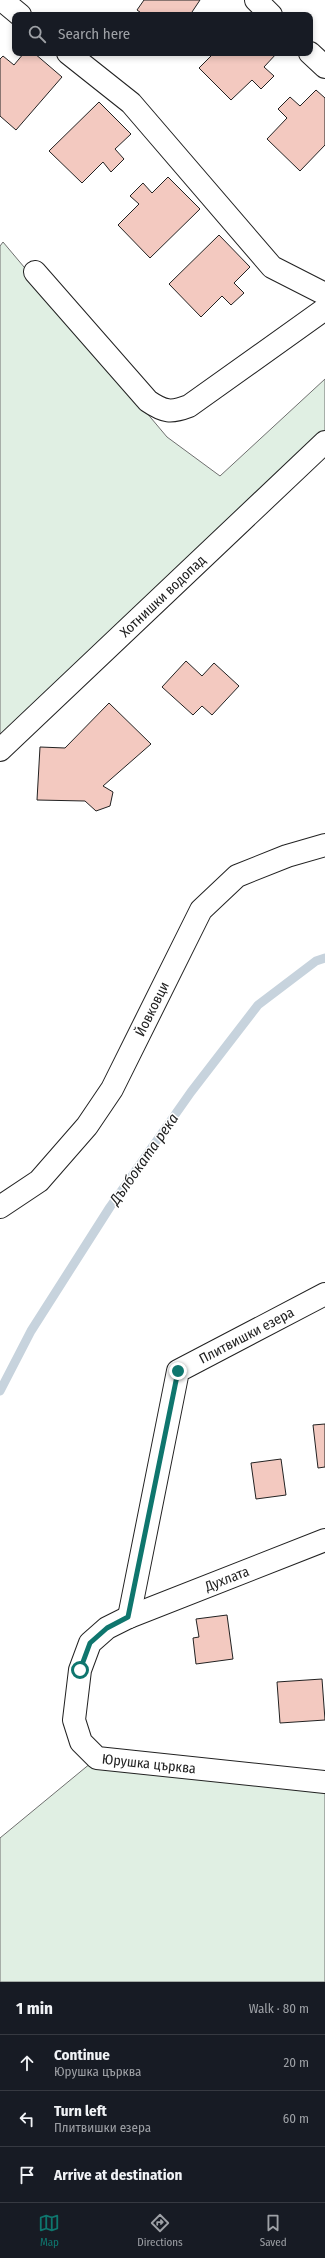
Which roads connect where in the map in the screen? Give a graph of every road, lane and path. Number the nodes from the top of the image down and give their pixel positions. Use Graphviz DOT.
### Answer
graph roads {
  1 [pos="2,0"];
  2 [pos="256,0"];
  3 [pos="16,12"];
  4 [pos="268,12"];
  5 [pos="72,56"];
  6 [pos="313,56"];
  7 [pos="325,67"];
  8 [pos="35,272"];
  9 [pos="325,294"];
  10 [pos="325,309"];
  11 [pos="325,442"];
  12 [pos="0,750"];
  13 [pos="325,845"];
  14 [pos="0,1207"];
  15 [pos="325,1294"];
  16 [pos="325,1540"];
  17 [pos="128,1617"];
  18 [pos="325,1782"];
  1 -- 3 [label="street"];
  2 -- 4 [label="street"];
  5 -- 9 [label="street"];
  6 -- 7 [label="street"];
  8 -- 10 [label="street"];
  11 -- 12 [label="street, Хотнишки водопад"];
  13 -- 14 [label="street, Йовковци"];
  15 -- 17 [label="street, Плитвишки езера"];
  16 -- 17 [label="street, Духлата"];
  17 -- 18 [label="street, Юрушка църква"];
}
